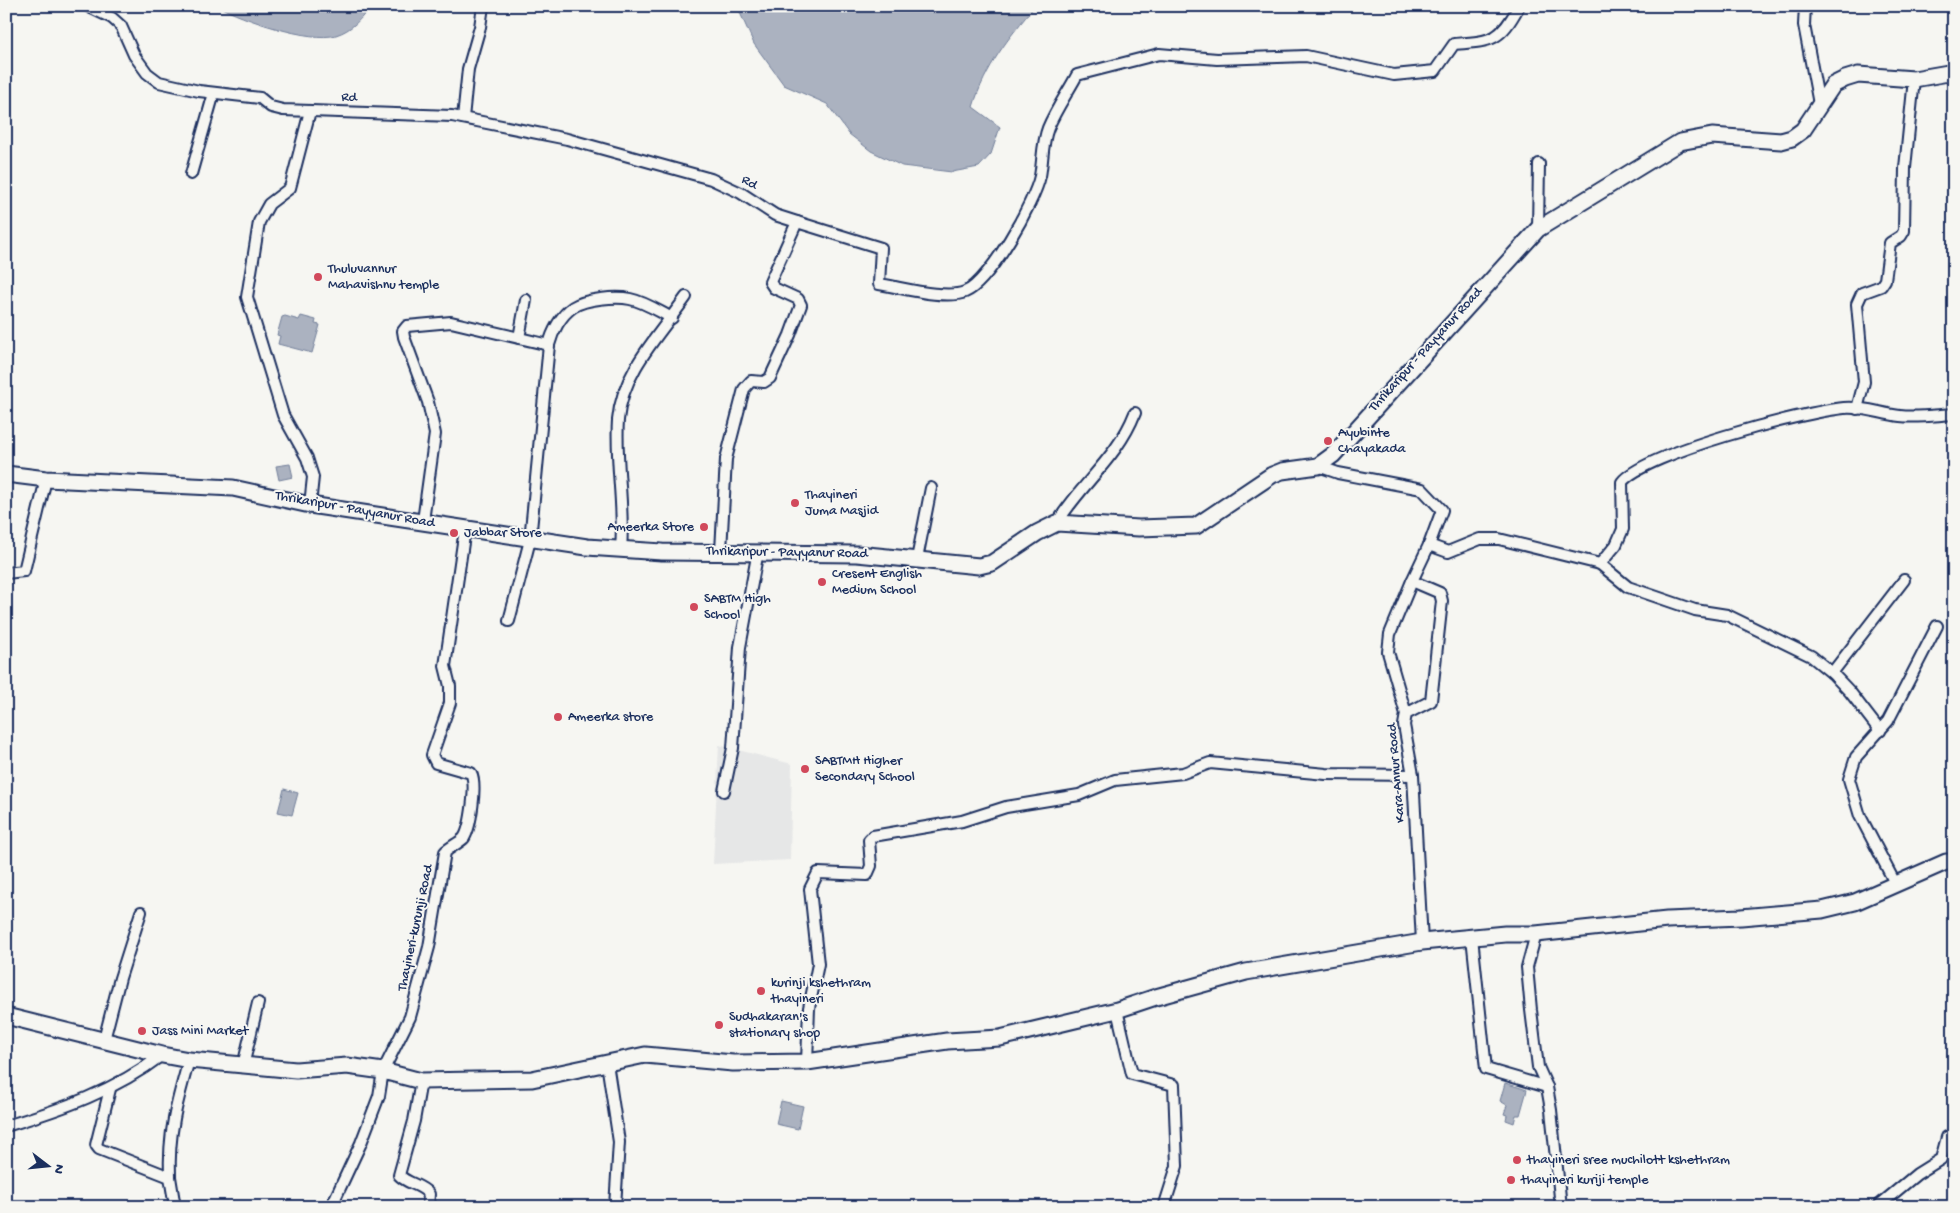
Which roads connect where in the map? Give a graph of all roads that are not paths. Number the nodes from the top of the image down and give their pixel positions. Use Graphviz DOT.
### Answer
graph roads {
  1 [pos="87,6"];
  2 [pos="483,6"];
  3 [pos="1519,6"];
  4 [pos="1805,6"];
  5 [pos="1954,72"];
  6 [pos="1914,78"];
  7 [pos="214,93"];
  8 [pos="1819,104"];
  9 [pos="310,111"];
  10 [pos="463,118"];
  11 [pos="1539,164"];
  12 [pos="191,174"];
  13 [pos="797,222"];
  14 [pos="1538,229"];
  15 [pos="686,297"];
  16 [pos="526,300"];
  17 [pos="672,318"];
  18 [pos="519,338"];
  19 [pos="549,345"];
  20 [pos="1858,409"];
  21 [pos="1135,413"];
  22 [pos="1954,414"];
  23 [pos="1318,466"];
  24 [pos="6,474"];
  25 [pos="46,480"];
  26 [pos="931,488"];
  27 [pos="310,505"];
  28 [pos="423,521"];
  29 [pos="1057,524"];
  30 [pos="465,529"];
  31 [pos="530,540"];
  32 [pos="1429,545"];
  33 [pos="621,549"];
  34 [pos="721,551"];
  35 [pos="758,551"];
  36 [pos="917,560"];
  37 [pos="1600,564"];
  38 [pos="6,573"];
  39 [pos="1904,580"];
  40 [pos="1412,581"];
  41 [pos="509,621"];
  42 [pos="1937,626"];
  43 [pos="1832,673"];
  44 [pos="1406,714"];
  45 [pos="1880,730"];
  46 [pos="1413,776"];
  47 [pos="724,791"];
  48 [pos="1954,862"];
  49 [pos="1896,885"];
  50 [pos="141,912"];
  51 [pos="1536,934"];
  52 [pos="1472,937"];
  53 [pos="1422,942"];
  54 [pos="258,1003"];
  55 [pos="1117,1010"];
  56 [pos="6,1016"];
  57 [pos="104,1040"];
  58 [pos="162,1055"];
  59 [pos="189,1060"];
  60 [pos="807,1062"];
  61 [pos="607,1063"];
  62 [pos="243,1066"];
  63 [pos="384,1071"];
  64 [pos="421,1081"];
  65 [pos="1547,1087"];
  66 [pos="110,1089"];
  67 [pos="6,1126"];
  68 [pos="1954,1134"];
  69 [pos="170,1177"];
  70 [pos="333,1203"];
  71 [pos="175,1207"];
  72 [pos="428,1207"];
  73 [pos="615,1207"];
  74 [pos="1164,1207"];
  75 [pos="1561,1207"];
  76 [pos="1877,1207"];
  1 -- 7 [label="street, Rd"];
  2 -- 10 [label="street"];
  3 -- 13 [label="street, Rd"];
  4 -- 8 [label="street"];
  5 -- 6 [label="main road, Thrikaripur - Payyanur Road"];
  6 -- 8 [label="main road, Thrikaripur - Payyanur Road"];
  6 -- 20 [label="street"];
  7 -- 9 [label="street, Rd"];
  7 -- 12 [label="street"];
  8 -- 14 [label="main road, Thrikaripur - Payyanur Road"];
  9 -- 10 [label="street, Rd"];
  9 -- 27 [label="street"];
  10 -- 13 [label="street, Rd"];
  11 -- 14 [label="street"];
  13 -- 34 [label="street"];
  14 -- 23 [label="main road, Thrikaripur - Payyanur Road"];
  15 -- 17 [label="street"];
  16 -- 18 [label="street"];
  17 -- 19 [label="street"];
  17 -- 33 [label="street"];
  18 -- 19 [label="street"];
  18 -- 28 [label="street"];
  19 -- 31 [label="street"];
  20 -- 22 [label="street"];
  20 -- 37 [label="street"];
  21 -- 29 [label="street"];
  23 -- 29 [label="main road, Thrikaripur - Payyanur Road"];
  23 -- 32 [label="street"];
  24 -- 25 [label="main road, Thrikaripur - Payyanur Road"];
  25 -- 27 [label="main road, Thrikaripur - Payyanur Road"];
  25 -- 38 [label="street"];
  26 -- 36 [label="street"];
  27 -- 28 [label="main road, Thrikaripur - Payyanur Road"];
  28 -- 30 [label="main road, Thrikaripur - Payyanur Road"];
  29 -- 36 [label="main road, Thrikaripur - Payyanur Road"];
  30 -- 31 [label="main road, Thrikaripur - Payyanur Road"];
  30 -- 63 [label="street, Thayineri-kurunji Road"];
  31 -- 33 [label="main road, Thrikaripur - Payyanur Road"];
  31 -- 41 [label="street"];
  32 -- 37 [label="street"];
  32 -- 40 [label="street"];
  33 -- 34 [label="main road, Thrikaripur - Payyanur Road"];
  34 -- 35 [label="main road, Thrikaripur - Payyanur Road"];
  35 -- 36 [label="main road, Thrikaripur - Payyanur Road"];
  35 -- 47 [label="street"];
  37 -- 43 [label="street"];
  39 -- 43 [label="street"];
  40 -- 44 [label="street"];
  40 -- 44 [label="street, Kara-Annur Road"];
  42 -- 45 [label="street"];
  43 -- 45 [label="street"];
  44 -- 46 [label="street, Kara-Annur Road"];
  45 -- 49 [label="street"];
  46 -- 53 [label="street, Kara-Annur Road"];
  46 -- 60 [label="street"];
  48 -- 49 [label="main road"];
  49 -- 51 [label="main road"];
  50 -- 57 [label="street"];
  51 -- 52 [label="main road"];
  51 -- 65 [label="street"];
  52 -- 53 [label="main road"];
  52 -- 65 [label="street"];
  53 -- 55 [label="main road"];
  54 -- 62 [label="street"];
  55 -- 60 [label="main road"];
  55 -- 74 [label="street"];
  56 -- 57 [label="main road"];
  57 -- 58 [label="main road"];
  58 -- 59 [label="main road"];
  58 -- 66 [label="street"];
  59 -- 62 [label="main road"];
  59 -- 69 [label="street"];
  60 -- 61 [label="main road"];
  61 -- 64 [label="main road"];
  61 -- 73 [label="street"];
  62 -- 63 [label="main road"];
  63 -- 64 [label="main road"];
  63 -- 70 [label="street"];
  64 -- 72 [label="street"];
  65 -- 75 [label="street"];
  66 -- 67 [label="street"];
  66 -- 69 [label="street"];
  68 -- 76 [label="street"];
  69 -- 71 [label="street"];
}
